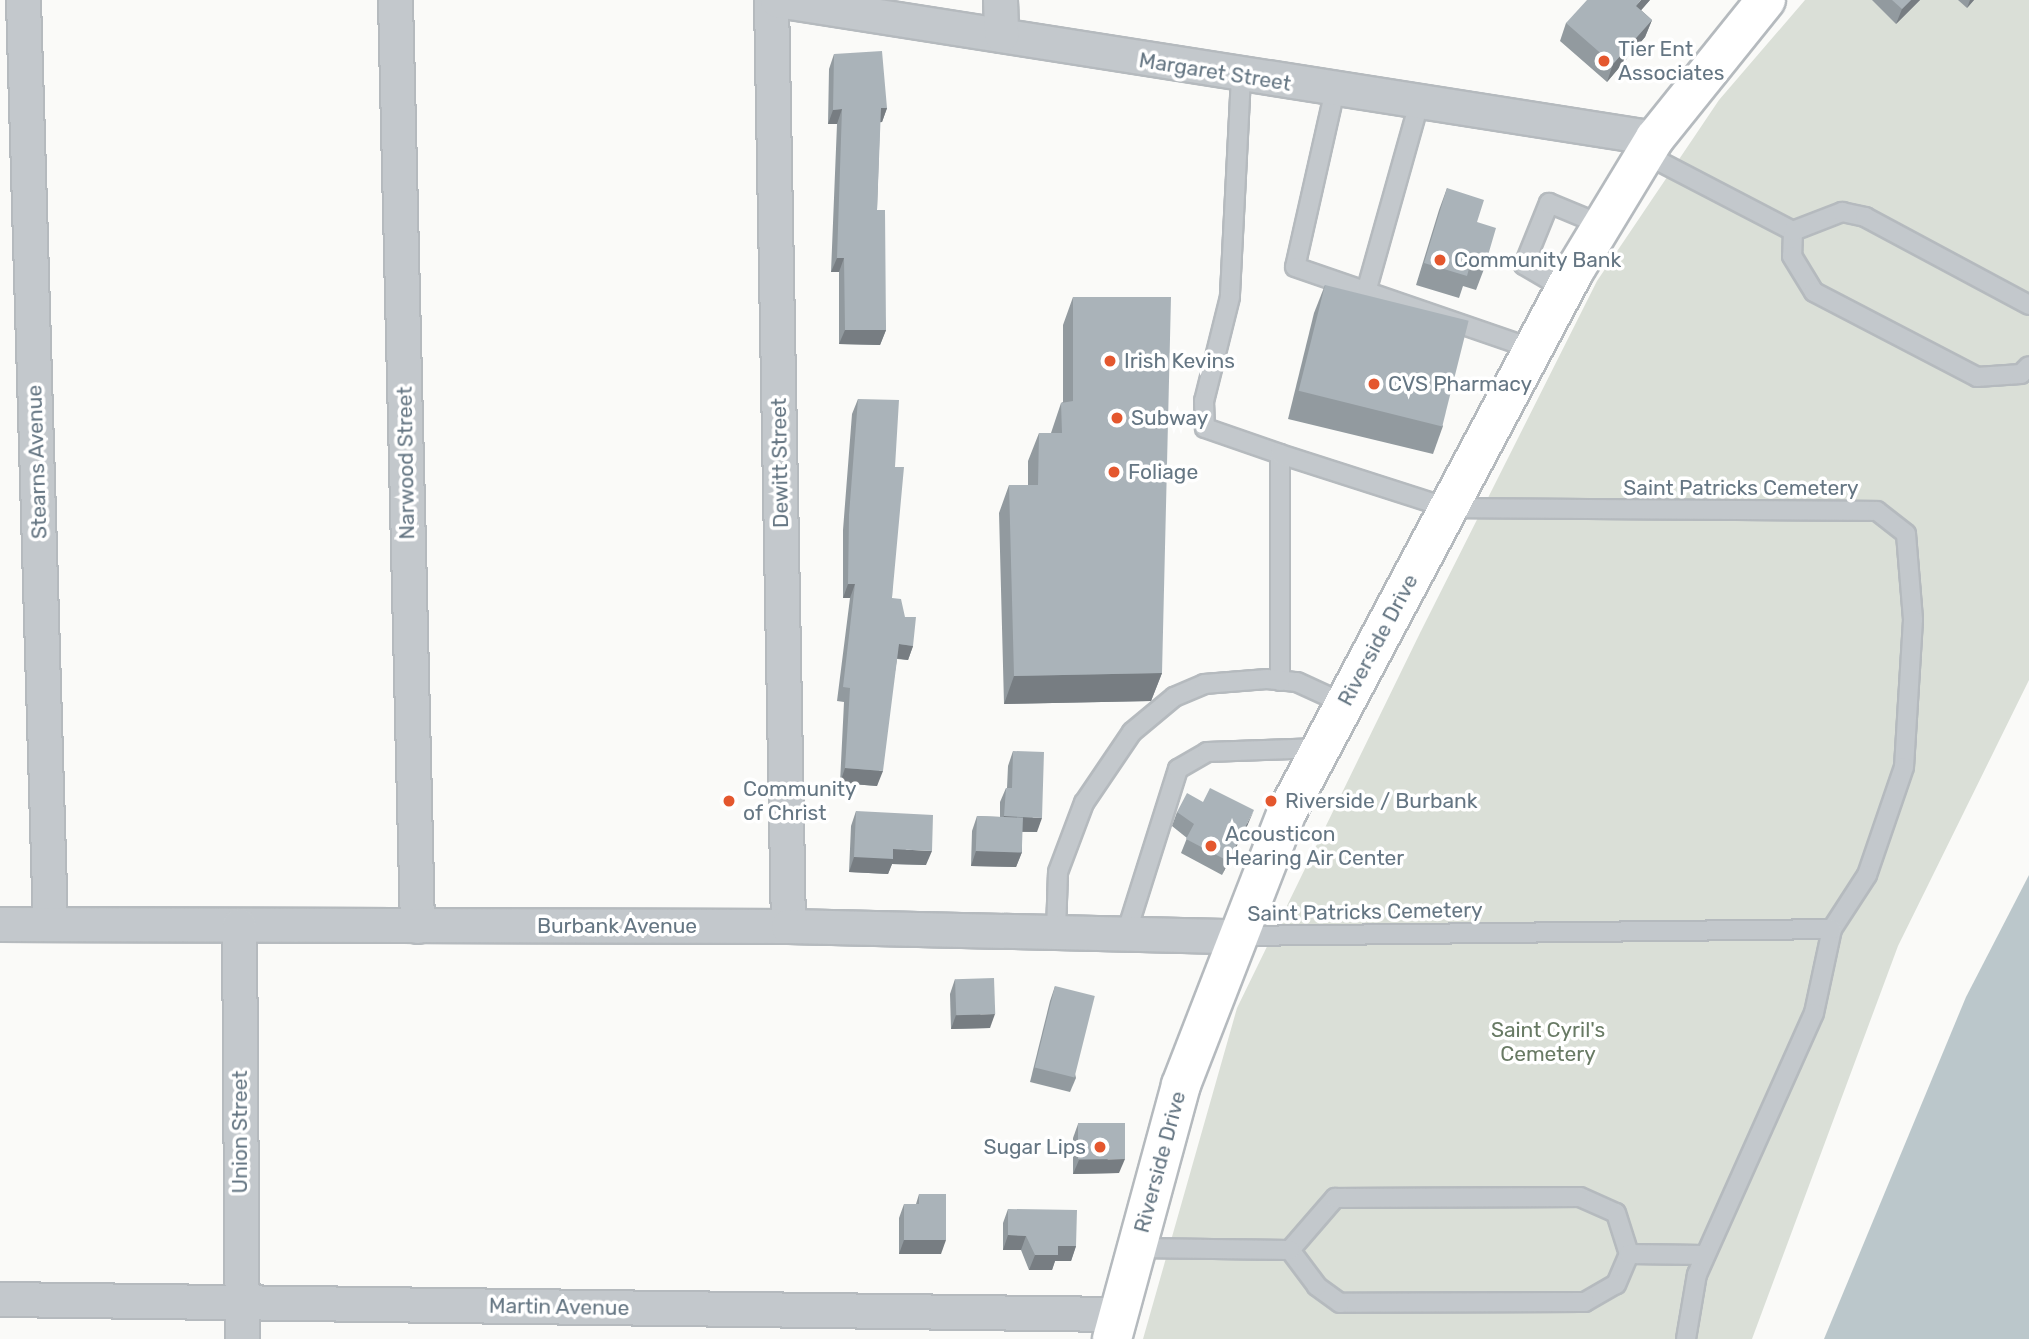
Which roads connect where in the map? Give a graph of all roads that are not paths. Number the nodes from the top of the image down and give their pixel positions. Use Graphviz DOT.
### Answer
graph roads {
  1 [pos="23,0"];
  2 [pos="395,0"];
  3 [pos="771,0"];
  4 [pos="777,0"];
  5 [pos="1000,0"];
  6 [pos="1766,0"];
  7 [pos="1001,35"];
  8 [pos="1241,76"];
  9 [pos="1335,90"];
  10 [pos="1419,103"];
  11 [pos="1650,146"];
  12 [pos="1602,225"];
  13 [pos="1793,231"];
  14 [pos="1565,289"];
  15 [pos="1366,292"];
  16 [pos="2029,305"];
  17 [pos="1533,349"];
  18 [pos="2029,366"];
  19 [pos="1280,454"];
  20 [pos="1448,508"];
  21 [pos="1280,681"];
  22 [pos="1345,704"];
  23 [pos="1321,748"];
  24 [pos="0,924"];
  25 [pos="50,924"];
  26 [pos="239,925"];
  27 [pos="418,926"];
  28 [pos="788,926"];
  29 [pos="1832,929"];
  30 [pos="1056,932"];
  31 [pos="1126,933"];
  32 [pos="1235,936"];
  33 [pos="1136,1248"];
  34 [pos="1290,1250"];
  35 [pos="1629,1254"];
  36 [pos="1704,1255"];
  37 [pos="0,1299"];
  38 [pos="242,1303"];
  39 [pos="1115,1327"];
  40 [pos="242,1339"];
  41 [pos="1686,1339"];
  1 -- 25 [label="street, Stearns Avenue"];
  2 -- 27 [label="street, Narwood Street"];
  3 -- 28 [label="street, Dewitt Street"];
  4 -- 7 [label="street, Margaret Street"];
  5 -- 7 [label="street"];
  6 -- 11 [label="main road, Riverside Drive"];
  7 -- 8 [label="street, Margaret Street"];
  8 -- 9 [label="street, Margaret Street"];
  8 -- 19 [label="lane, Saint Patricks Cemetery"];
  9 -- 10 [label="street, Margaret Street"];
  9 -- 15 [label="lane"];
  10 -- 11 [label="street, Margaret Street"];
  10 -- 15 [label="lane"];
  11 -- 12 [label="main road, Riverside Drive"];
  11 -- 13 [label="lane"];
  12 -- 14 [label="main road, Riverside Drive"];
  12 -- 14 [label="lane"];
  13 -- 16 [label="lane"];
  13 -- 18 [label="lane"];
  14 -- 17 [label="main road, Riverside Drive"];
  15 -- 17 [label="lane"];
  17 -- 20 [label="main road, Riverside Drive"];
  19 -- 20 [label="lane, Saint Patricks Cemetery"];
  19 -- 21 [label="lane"];
  20 -- 22 [label="main road, Riverside Drive"];
  20 -- 29 [label="lane, Saint Patricks Cemetery"];
  21 -- 22 [label="lane"];
  21 -- 30 [label="lane"];
  22 -- 23 [label="main road, Riverside Drive"];
  23 -- 31 [label="lane"];
  23 -- 32 [label="main road, Riverside Drive"];
  24 -- 25 [label="street, Burbank Avenue"];
  25 -- 26 [label="street, Burbank Avenue"];
  26 -- 27 [label="street, Burbank Avenue"];
  26 -- 38 [label="street, Union Street"];
  27 -- 28 [label="street, Burbank Avenue"];
  28 -- 30 [label="street, Burbank Avenue"];
  29 -- 32 [label="lane, Saint Patricks Cemetery"];
  29 -- 36 [label="lane, Saint Patricks Cemetery"];
  30 -- 31 [label="street, Burbank Avenue"];
  31 -- 32 [label="street, Burbank Avenue"];
  32 -- 33 [label="main road, Riverside Drive"];
  33 -- 34 [label="lane"];
  33 -- 39 [label="main road, Riverside Drive"];
  34 -- 35 [label="lane"];
  34 -- 35 [label="lane"];
  35 -- 36 [label="lane"];
  36 -- 41 [label="lane, Saint Patricks Cemetery"];
  37 -- 38 [label="street, Martin Avenue"];
  38 -- 39 [label="street, Martin Avenue"];
  38 -- 40 [label="street, Union Street"];
}
